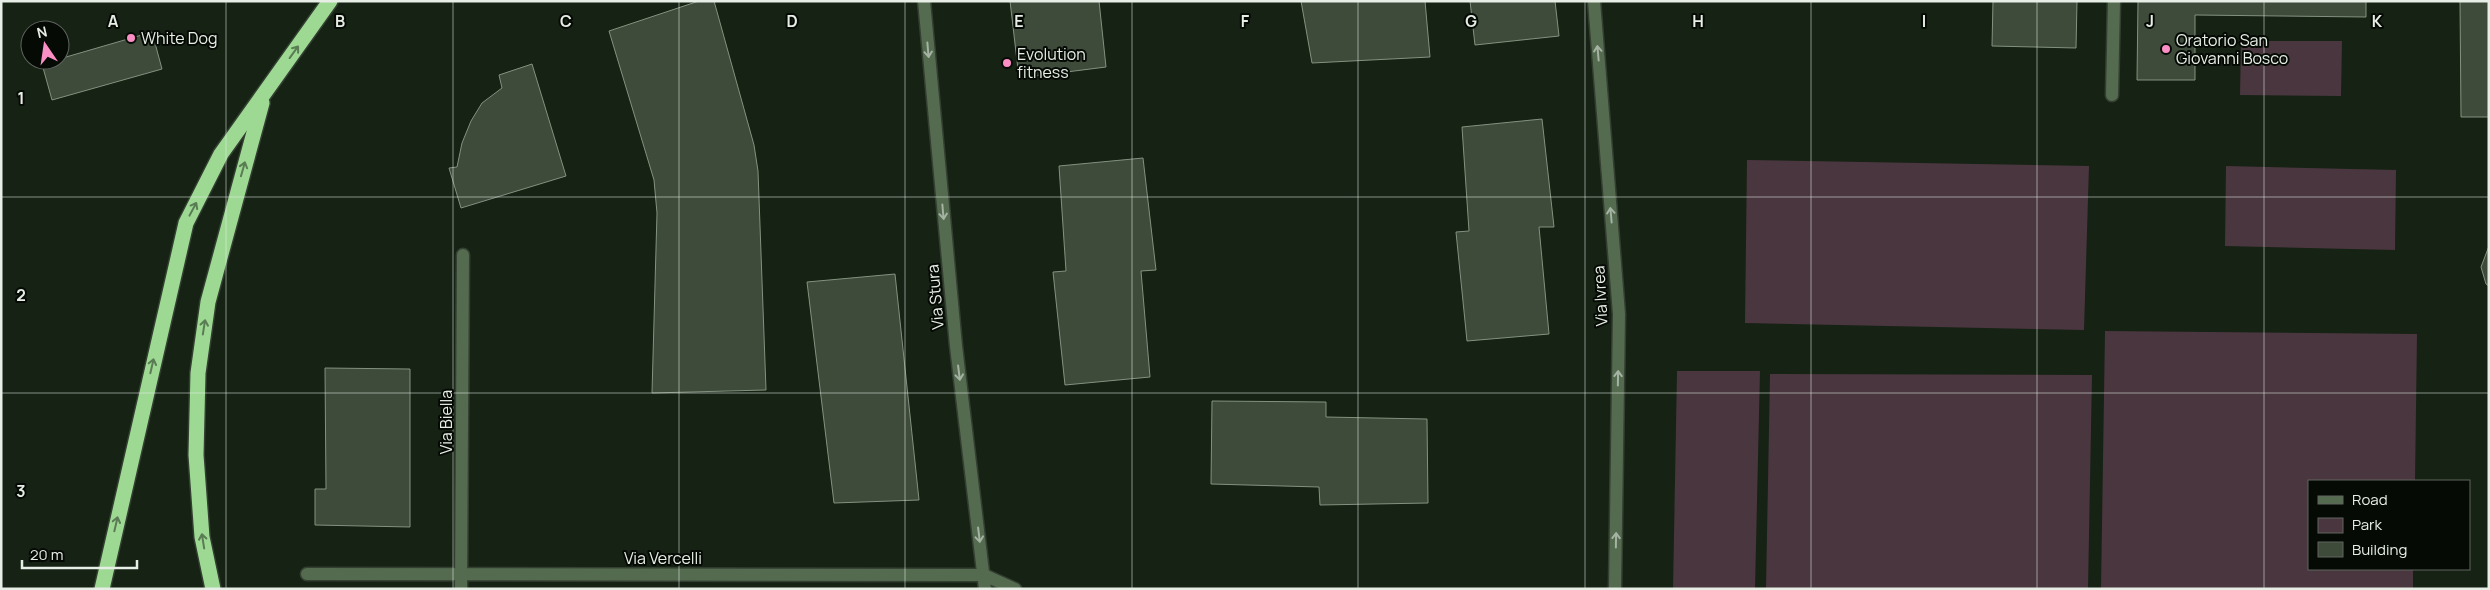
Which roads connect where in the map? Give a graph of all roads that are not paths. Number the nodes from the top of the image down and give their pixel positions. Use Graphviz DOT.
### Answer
graph roads {
  1 [pos="330,1"];
  2 [pos="924,1"];
  3 [pos="1594,1"];
  4 [pos="2114,1"];
  5 [pos="265,92"];
  6 [pos="2112,95"];
  7 [pos="464,255"];
  8 [pos="461,573"];
  9 [pos="307,574"];
  10 [pos="984,575"];
  11 [pos="102,589"];
  12 [pos="213,589"];
  13 [pos="461,589"];
  14 [pos="985,589"];
  15 [pos="1015,589"];
  16 [pos="1615,589"];
  5 -- 1 [label="highway, one-way"];
  2 -- 10 [label="street, Via Stura, one-way"];
  16 -- 3 [label="street, Via Ivrea, one-way"];
  4 -- 6 [label="street"];
  11 -- 5 [label="highway, one-way"];
  12 -- 5 [label="highway, one-way"];
  7 -- 8 [label="street, Via Biella"];
  8 -- 9 [label="street, Via Vercelli"];
  8 -- 10 [label="street, Via Vercelli"];
  8 -- 13 [label="street, Via Biella"];
  10 -- 14 [label="street, Via Stura"];
  10 -- 15 [label="street, Via Vercelli"];
}
